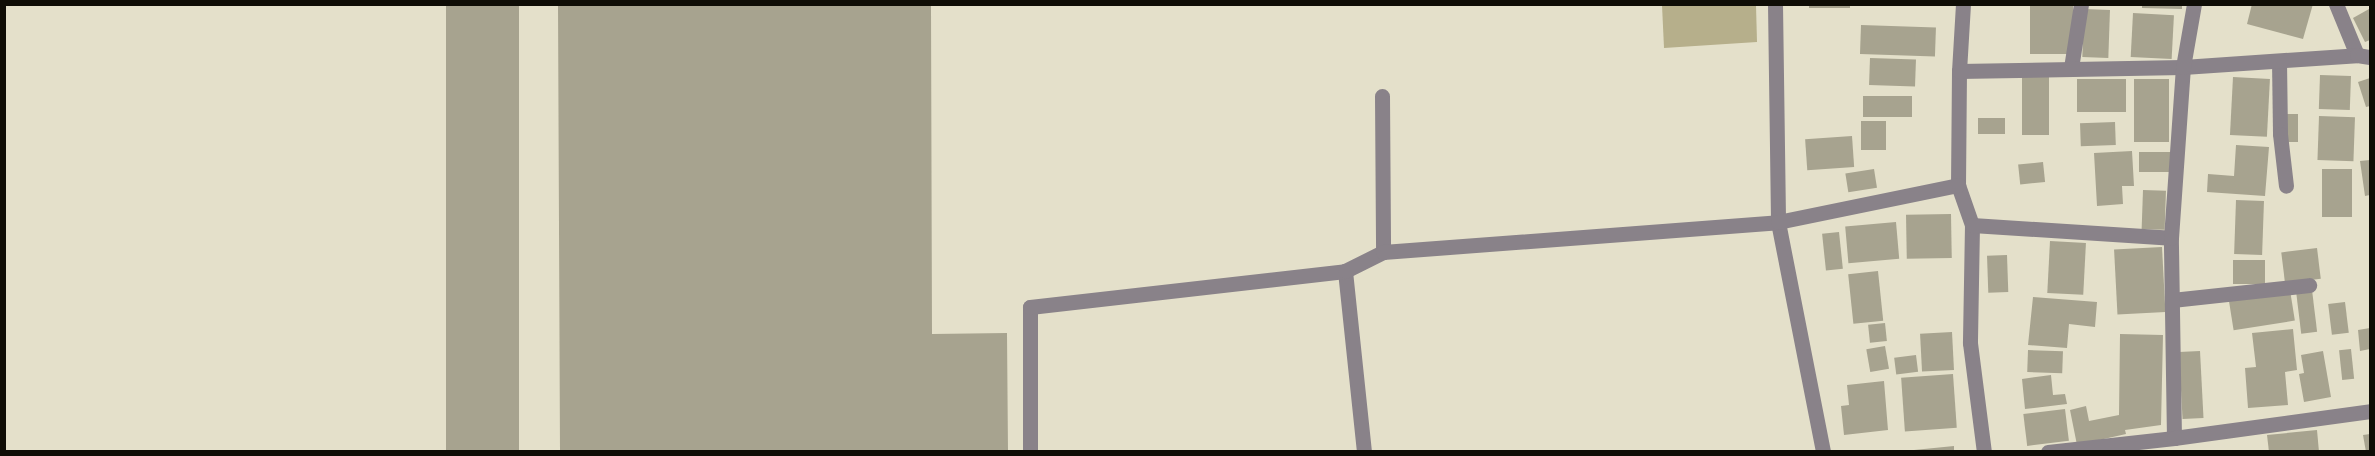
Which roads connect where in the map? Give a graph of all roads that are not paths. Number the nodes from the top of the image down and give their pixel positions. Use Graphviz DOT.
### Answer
graph roads {
  1 [pos="1774,4"];
  2 [pos="1963,4"];
  3 [pos="2081,4"];
  4 [pos="2194,4"];
  5 [pos="2336,4"];
  6 [pos="2364,56"];
  7 [pos="2279,61"];
  8 [pos="2182,67"];
  9 [pos="2072,68"];
  10 [pos="1959,71"];
  11 [pos="1382,96"];
  12 [pos="1958,184"];
  13 [pos="2286,186"];
  14 [pos="1778,222"];
  15 [pos="1972,225"];
  16 [pos="2171,238"];
  17 [pos="1383,252"];
  18 [pos="1345,271"];
  19 [pos="2309,285"];
  20 [pos="2172,300"];
  21 [pos="2370,411"];
  22 [pos="2174,438"];
  23 [pos="2133,446"];
  24 [pos="1030,452"];
  25 [pos="1364,452"];
  26 [pos="1823,452"];
  27 [pos="1984,452"];
  28 [pos="2048,452"];
  1 -- 14 [label="street"];
  2 -- 10 [label="street"];
  3 -- 9 [label="street"];
  4 -- 8 [label="street"];
  5 -- 6 [label="street"];
  6 -- 7 [label="street"];
  7 -- 8 [label="street"];
  7 -- 13 [label="street"];
  8 -- 9 [label="street"];
  8 -- 16 [label="street"];
  9 -- 10 [label="street"];
  10 -- 12 [label="street"];
  11 -- 17 [label="street"];
  12 -- 14 [label="street"];
  12 -- 15 [label="street"];
  14 -- 17 [label="street"];
  14 -- 26 [label="street"];
  15 -- 16 [label="street"];
  15 -- 27 [label="street"];
  16 -- 20 [label="street"];
  17 -- 18 [label="street"];
  18 -- 24 [label="street"];
  18 -- 25 [label="street"];
  19 -- 20 [label="street"];
  20 -- 22 [label="street"];
  21 -- 22 [label="street"];
  22 -- 23 [label="street"];
  23 -- 28 [label="street"];
}
